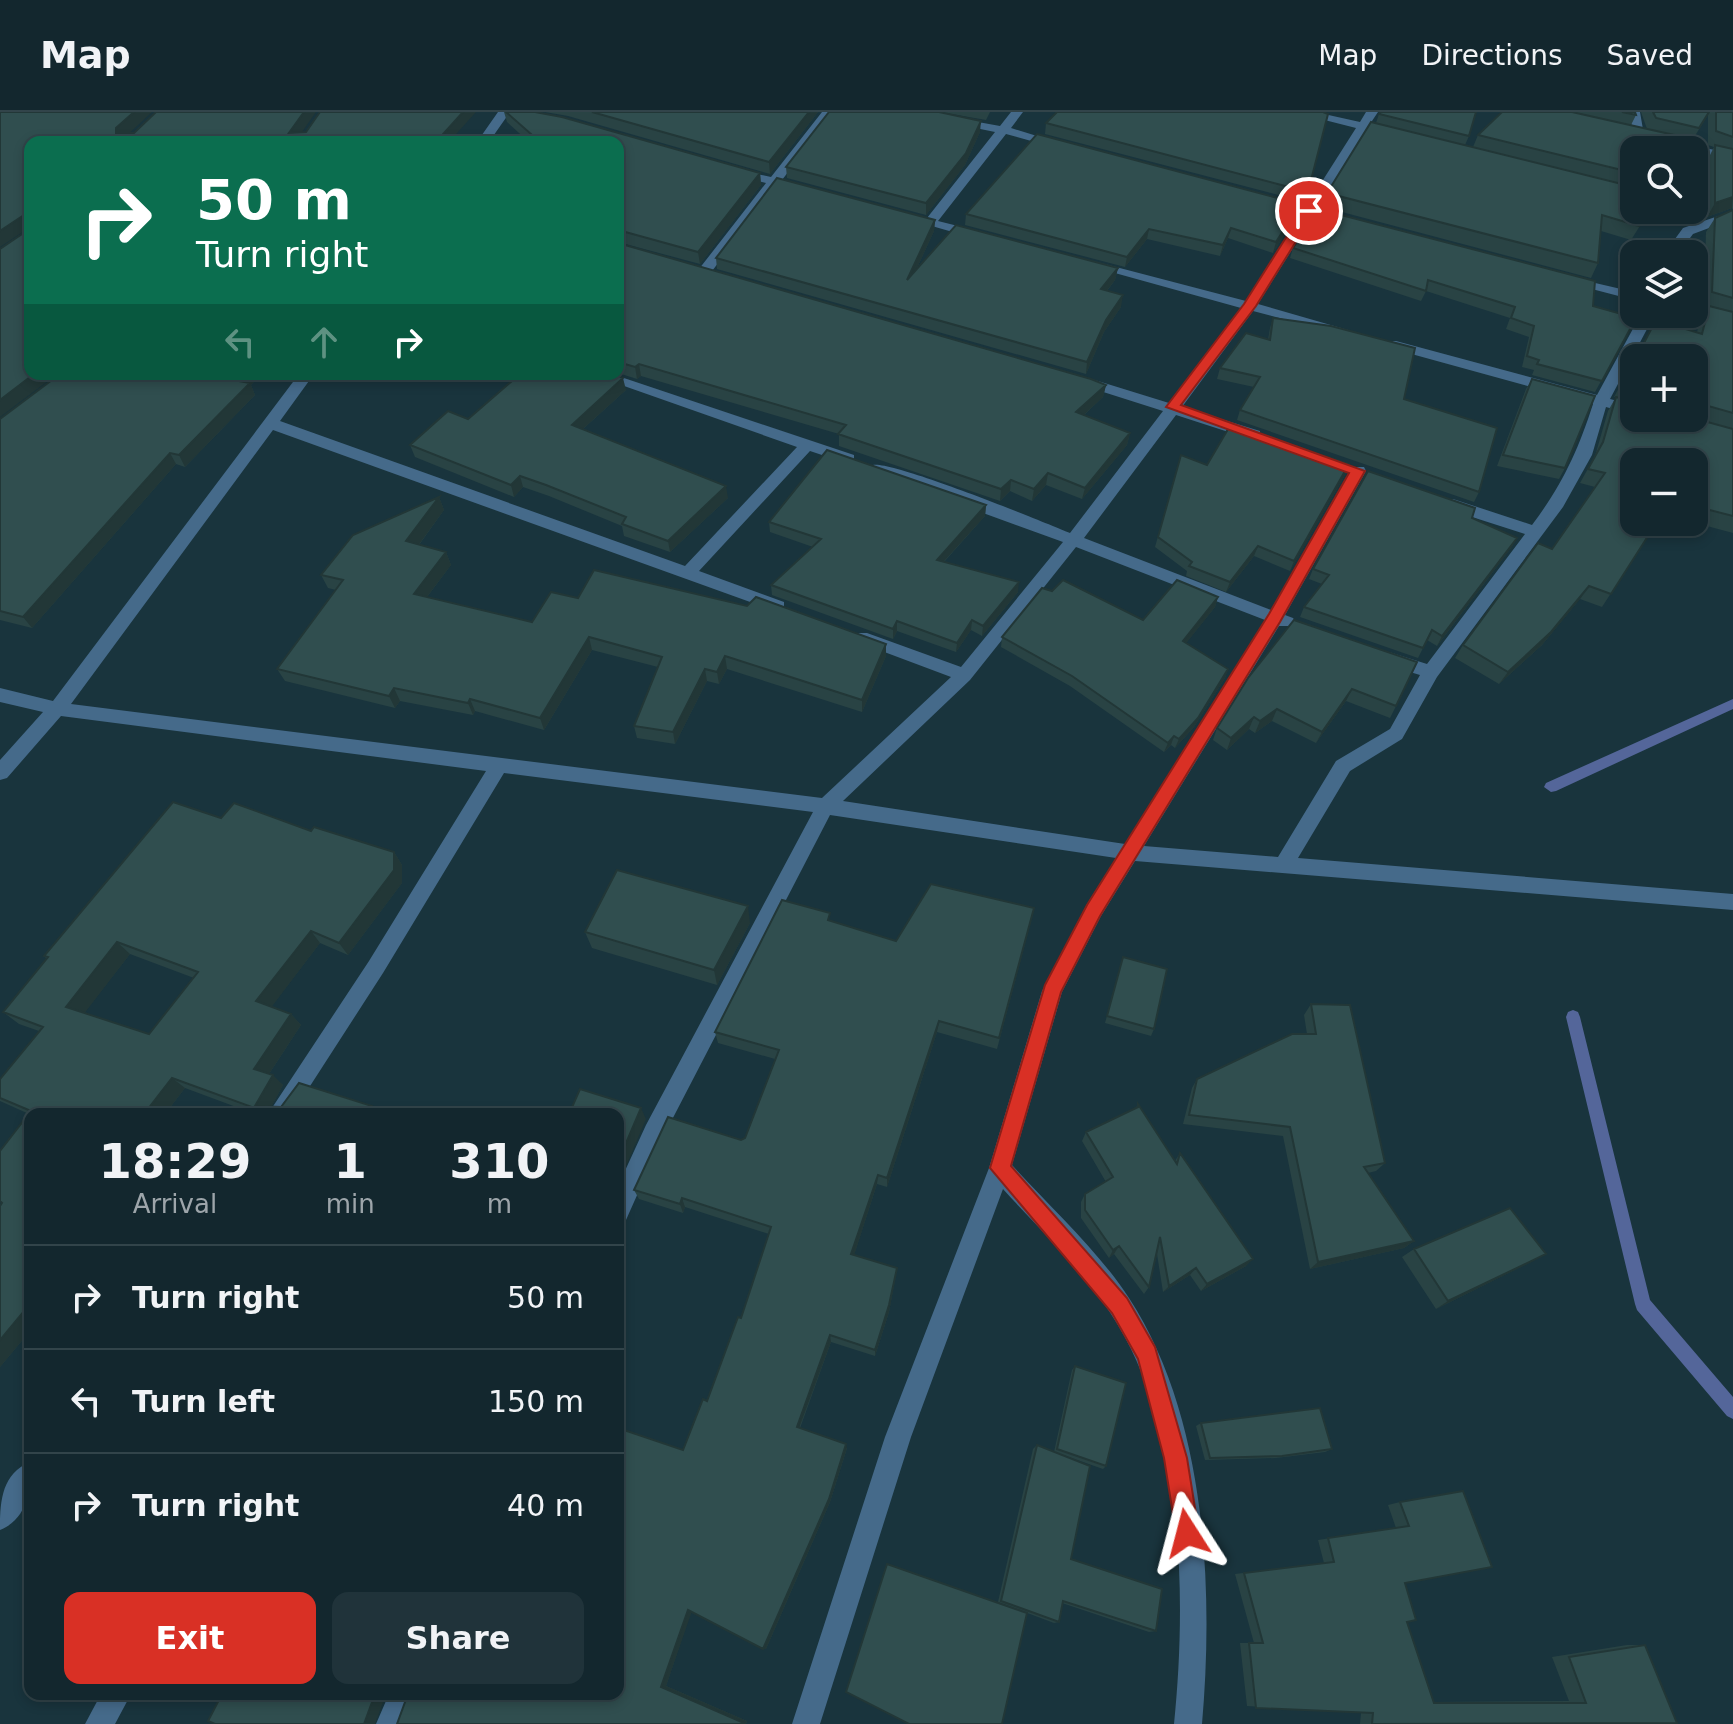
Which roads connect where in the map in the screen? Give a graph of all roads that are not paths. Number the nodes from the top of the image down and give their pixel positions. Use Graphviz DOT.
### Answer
graph roads {
  1 [pos="504,112"];
  2 [pos="511,112"];
  3 [pos="828,112"];
  4 [pos="903,112"];
  5 [pos="1017,112"];
  6 [pos="1299,112"];
  7 [pos="1634,112"];
  8 [pos="525,115"];
  9 [pos="1368,119"];
  10 [pos="1004,130"];
  11 [pos="1394,134"];
  12 [pos="1627,135"];
  13 [pos="487,136"];
  14 [pos="1632,136"];
  15 [pos="1640,136"];
  16 [pos="1080,150"];
  17 [pos="1708,153"];
  18 [pos="1733,158"];
  19 [pos="715,166"];
  20 [pos="775,181"];
  21 [pos="818,193"];
  22 [pos="902,216"];
  23 [pos="1727,216"];
  24 [pos="930,223"];
  25 [pos="991,239"];
  26 [pos="1677,240"];
  27 [pos="1082,263"];
  28 [pos="704,272"];
  29 [pos="1560,276"];
  30 [pos="1620,292"];
  31 [pos="1250,306"];
  32 [pos="1708,315"];
  33 [pos="1733,321"];
  34 [pos="1640,328"];
  35 [pos="1357,335"];
  36 [pos="1372,339"];
  37 [pos="1068,376"];
  38 [pos="302,380"];
  39 [pos="615,380"];
  40 [pos="1601,401"];
  41 [pos="1620,406"];
  42 [pos="1173,407"];
  43 [pos="270,423"];
  44 [pos="1272,441"];
  45 [pos="807,445"];
  46 [pos="1358,471"];
  47 [pos="1432,498"];
  48 [pos="1536,532"];
  49 [pos="1075,538"];
  50 [pos="688,573"];
  51 [pos="790,610"];
  52 [pos="1275,618"];
  53 [pos="1303,628"];
  54 [pos="848,632"];
  55 [pos="1375,654"];
  56 [pos="1431,672"];
  57 [pos="964,675"];
  58 [pos="0,695"];
  59 [pos="57,709"];
  60 [pos="499,766"];
  61 [pos="0,773"];
  62 [pos="825,807"];
  63 [pos="1132,853"];
  64 [pos="1284,864"];
  65 [pos="1733,902"];
  66 [pos="283,1108"];
  67 [pos="1000,1168"];
  68 [pos="624,1199"];
  69 [pos="24,1483"];
  70 [pos="0,1517"];
  71 [pos="113,1700"];
  72 [pos="400,1700"];
  73 [pos="99,1724"];
  74 [pos="390,1724"];
  75 [pos="806,1724"];
  76 [pos="1188,1724"];
  1 -- 13 [label="street"];
  2 -- 8 [label="street"];
  3 -- 20 [label="street"];
  4 -- 10 [label="street"];
  5 -- 10 [label="street"];
  6 -- 9 [label="street"];
  7 -- 15 [label="street"];
  9 -- 11 [label="street"];
  9 -- 31 [label="street"];
  10 -- 16 [label="street"];
  10 -- 24 [label="street"];
  12 -- 14 [label="street"];
  17 -- 18 [label="street"];
  19 -- 20 [label="street"];
  20 -- 21 [label="street"];
  20 -- 28 [label="street"];
  22 -- 24 [label="street"];
  23 -- 26 [label="street"];
  24 -- 25 [label="street"];
  27 -- 31 [label="street"];
  29 -- 30 [label="street"];
  31 -- 35 [label="street"];
  31 -- 42 [label="street"];
  32 -- 33 [label="street"];
  34 -- 40 [label="street"];
  36 -- 40 [label="street"];
  37 -- 42 [label="street"];
  38 -- 43 [label="street"];
  39 -- 45 [label="street"];
  40 -- 41 [label="street"];
  40 -- 48 [label="street"];
  42 -- 44 [label="street"];
  42 -- 49 [label="street"];
  43 -- 50 [label="street"];
  43 -- 59 [label="street"];
  45 -- 49 [label="street"];
  45 -- 50 [label="street"];
  46 -- 52 [label="street"];
  47 -- 48 [label="street"];
  48 -- 56 [label="street"];
  49 -- 52 [label="street"];
  49 -- 57 [label="street"];
  50 -- 51 [label="street"];
  52 -- 53 [label="street"];
  52 -- 63 [label="street"];
  54 -- 57 [label="street"];
  55 -- 56 [label="street"];
  56 -- 64 [label="street"];
  57 -- 62 [label="street"];
  58 -- 59 [label="street"];
  59 -- 60 [label="street"];
  59 -- 61 [label="street"];
  60 -- 62 [label="street"];
  60 -- 66 [label="street"];
  62 -- 63 [label="street"];
  62 -- 68 [label="street"];
  63 -- 64 [label="street"];
  63 -- 67 [label="street"];
  64 -- 65 [label="street"];
  67 -- 75 [label="street"];
  67 -- 76 [label="street"];
  69 -- 70 [label="street"];
  71 -- 73 [label="street"];
  72 -- 74 [label="street"];
}
